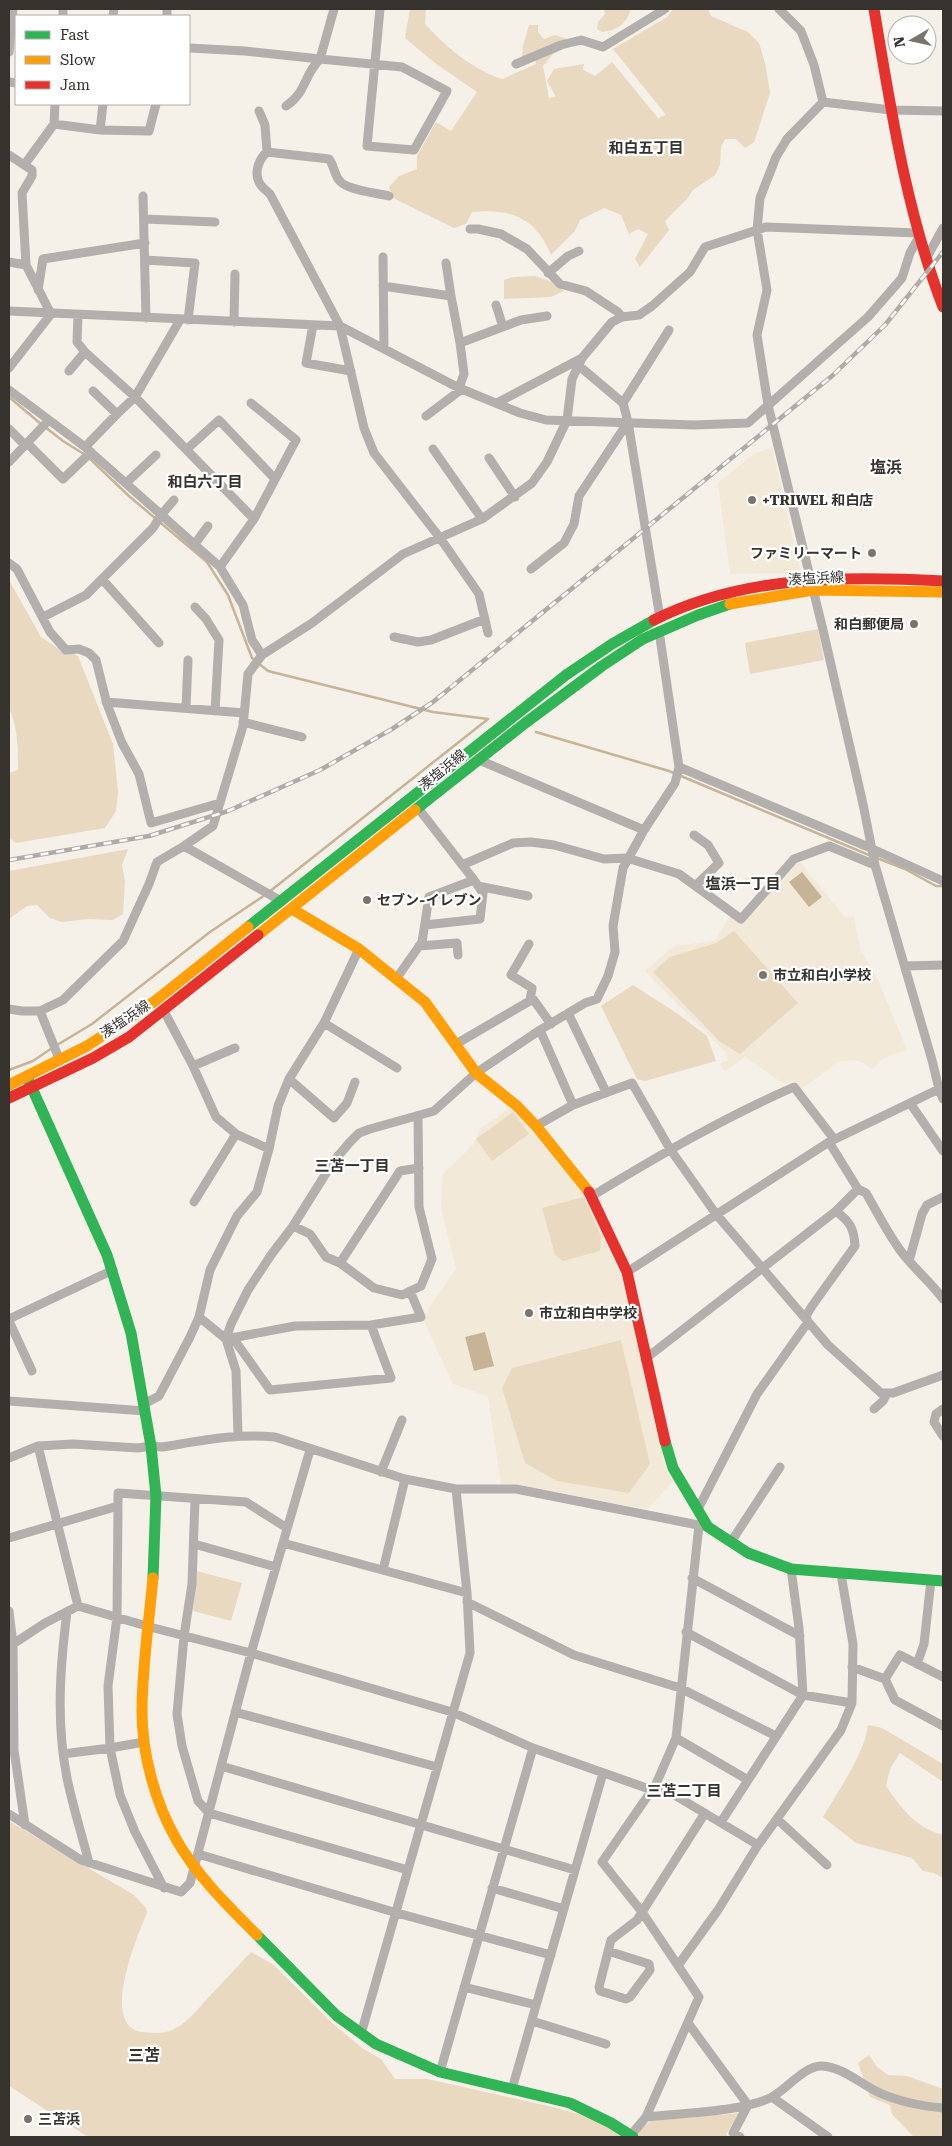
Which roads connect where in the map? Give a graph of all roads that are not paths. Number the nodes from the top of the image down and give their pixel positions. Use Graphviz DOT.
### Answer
graph roads {
  1 [pos="13,9"];
  2 [pos="332,9"];
  3 [pos="380,9"];
  4 [pos="665,9"];
  5 [pos="779,9"];
  6 [pos="874,9"];
  7 [pos="190,48"];
  8 [pos="9,52"];
  9 [pos="320,59"];
  10 [pos="516,64"];
  11 [pos="375,65"];
  12 [pos="823,102"];
  13 [pos="56,105"];
  14 [pos="103,105"];
  15 [pos="156,105"];
  16 [pos="286,106"];
  17 [pos="891,110"];
  18 [pos="259,111"];
  19 [pos="943,111"];
  20 [pos="54,124"];
  21 [pos="100,130"];
  22 [pos="267,152"];
  23 [pos="9,155"];
  24 [pos="25,164"];
  25 [pos="143,196"];
  26 [pos="389,196"];
  27 [pos="145,219"];
  28 [pos="215,222"];
  29 [pos="943,228"];
  30 [pos="470,229"];
  31 [pos="757,230"];
  32 [pos="918,235"];
  33 [pos="145,243"];
  34 [pos="579,251"];
  35 [pos="383,257"];
  36 [pos="926,259"];
  37 [pos="145,260"];
  38 [pos="9,262"];
  39 [pos="446,263"];
  40 [pos="26,265"];
  41 [pos="548,273"];
  42 [pos="235,274"];
  43 [pos="383,286"];
  44 [pos="38,290"];
  45 [pos="451,296"];
  46 [pos="496,305"];
  47 [pos="943,307"];
  48 [pos="9,311"];
  49 [pos="52,314"];
  50 [pos="78,315"];
  51 [pos="547,316"];
  52 [pos="622,317"];
  53 [pos="146,318"];
  54 [pos="184,320"];
  55 [pos="234,322"];
  56 [pos="312,325"];
  57 [pos="340,326"];
  58 [pos="503,327"];
  59 [pos="668,330"];
  60 [pos="460,343"];
  61 [pos="384,349"];
  62 [pos="85,352"];
  63 [pos="580,362"];
  64 [pos="9,368"];
  65 [pos="68,371"];
  66 [pos="351,372"];
  67 [pos="461,389"];
  68 [pos="9,390"];
  69 [pos="93,391"];
  70 [pos="135,397"];
  71 [pos="497,402"];
  72 [pos="251,403"];
  73 [pos="623,403"];
  74 [pos="768,404"];
  75 [pos="116,414"];
  76 [pos="426,416"];
  77 [pos="567,420"];
  78 [pos="628,422"];
  79 [pos="45,424"];
  80 [pos="9,429"];
  81 [pos="26,444"];
  82 [pos="187,449"];
  83 [pos="433,449"];
  84 [pos="88,450"];
  85 [pos="156,455"];
  86 [pos="489,458"];
  87 [pos="9,462"];
  88 [pos="276,479"];
  89 [pos="126,483"];
  90 [pos="515,497"];
  91 [pos="174,500"];
  92 [pos="159,519"];
  93 [pos="254,519"];
  94 [pos="482,519"];
  95 [pos="208,526"];
  96 [pos="440,538"];
  97 [pos="194,545"];
  98 [pos="9,563"];
  99 [pos="220,567"];
  100 [pos="531,570"];
  101 [pos="102,579"];
  102 [pos="943,581"];
  103 [pos="812,585"];
  104 [pos="943,592"];
  105 [pos="196,607"];
  106 [pos="43,617"];
  107 [pos="660,618"];
  108 [pos="485,619"];
  109 [pos="659,631"];
  110 [pos="488,633"];
  111 [pos="394,637"];
  112 [pos="159,643"];
  113 [pos="262,655"];
  114 [pos="188,660"];
  115 [pos="106,702"];
  116 [pos="186,708"];
  117 [pos="216,710"];
  118 [pos="244,718"];
  119 [pos="302,737"];
  120 [pos="479,760"];
  121 [pos="679,767"];
  122 [pos="220,802"];
  123 [pos="418,808"];
  124 [pos="644,830"];
  125 [pos="694,835"];
  126 [pos="184,846"];
  127 [pos="872,849"];
  128 [pos="627,858"];
  129 [pos="462,865"];
  130 [pos="875,865"];
  131 [pos="943,881"];
  132 [pos="476,883"];
  133 [pos="695,886"];
  134 [pos="528,896"];
  135 [pos="281,901"];
  136 [pos="292,909"];
  137 [pos="425,925"];
  138 [pos="529,944"];
  139 [pos="419,946"];
  140 [pos="359,949"];
  141 [pos="458,955"];
  142 [pos="943,965"];
  143 [pos="905,966"];
  144 [pos="396,979"];
  145 [pos="530,1001"];
  146 [pos="9,1009"];
  147 [pos="40,1011"];
  148 [pos="164,1011"];
  149 [pos="568,1013"];
  150 [pos="324,1022"];
  151 [pos="550,1024"];
  152 [pos="540,1030"];
  153 [pos="456,1044"];
  154 [pos="235,1048"];
  155 [pos="60,1060"];
  156 [pos="193,1066"];
  157 [pos="397,1068"];
  158 [pos="476,1073"];
  159 [pos="27,1077"];
  160 [pos="290,1079"];
  161 [pos="356,1082"];
  162 [pos="9,1085"];
  163 [pos="33,1088"];
  164 [pos="941,1090"];
  165 [pos="606,1092"];
  166 [pos="9,1098"];
  167 [pos="943,1099"];
  168 [pos="910,1103"];
  169 [pos="573,1105"];
  170 [pos="418,1116"];
  171 [pos="536,1126"];
  172 [pos="236,1134"];
  173 [pos="831,1140"];
  174 [pos="670,1148"];
  175 [pos="269,1149"];
  176 [pos="943,1151"];
  177 [pos="419,1168"];
  178 [pos="858,1189"];
  179 [pos="592,1196"];
  180 [pos="943,1197"];
  181 [pos="194,1202"];
  182 [pos="836,1211"];
  183 [pos="716,1214"];
  184 [pos="293,1226"];
  185 [pos="909,1261"];
  186 [pos="340,1263"];
  187 [pos="762,1269"];
  188 [pos="113,1270"];
  189 [pos="627,1272"];
  190 [pos="410,1291"];
  191 [pos="943,1299"];
  192 [pos="199,1317"];
  193 [pos="9,1320"];
  194 [pos="808,1322"];
  195 [pos="371,1325"];
  196 [pos="230,1339"];
  197 [pos="645,1359"];
  198 [pos="32,1371"];
  199 [pos="943,1375"];
  200 [pos="887,1393"];
  201 [pos="9,1401"];
  202 [pos="145,1408"];
  203 [pos="874,1409"];
  204 [pos="943,1409"];
  205 [pos="402,1420"];
  206 [pos="238,1435"];
  207 [pos="943,1436"];
  208 [pos="38,1446"];
  209 [pos="151,1446"];
  210 [pos="310,1450"];
  211 [pos="9,1458"];
  212 [pos="780,1467"];
  213 [pos="381,1472"];
  214 [pos="405,1479"];
  215 [pos="456,1489"];
  216 [pos="156,1496"];
  217 [pos="195,1499"];
  218 [pos="118,1506"];
  219 [pos="698,1508"];
  220 [pos="57,1524"];
  221 [pos="703,1526"];
  222 [pos="287,1528"];
  223 [pos="9,1538"];
  224 [pos="731,1542"];
  225 [pos="283,1543"];
  226 [pos="194,1544"];
  227 [pos="276,1567"];
  228 [pos="791,1569"];
  229 [pos="383,1570"];
  230 [pos="841,1574"];
  231 [pos="692,1578"];
  232 [pos="937,1580"];
  233 [pos="467,1597"];
  234 [pos="78,1606"];
  235 [pos="9,1611"];
  236 [pos="67,1612"];
  237 [pos="117,1617"];
  238 [pos="150,1627"];
  239 [pos="686,1632"];
  240 [pos="184,1636"];
  241 [pos="800,1636"];
  242 [pos="11,1644"];
  243 [pos="251,1653"];
  244 [pos="917,1664"];
  245 [pos="852,1667"];
  246 [pos="943,1677"];
  247 [pos="885,1679"];
  248 [pos="680,1688"];
  249 [pos="803,1694"];
  250 [pos="852,1703"];
  251 [pos="235,1712"];
  252 [pos="452,1712"];
  253 [pos="943,1726"];
  254 [pos="776,1736"];
  255 [pos="676,1738"];
  256 [pos="144,1742"];
  257 [pos="110,1748"];
  258 [pos="532,1748"];
  259 [pos="63,1754"];
  260 [pos="221,1766"];
  261 [pos="437,1767"];
  262 [pos="602,1773"];
  263 [pos="748,1780"];
  264 [pos="654,1787"];
  265 [pos="209,1813"];
  266 [pos="704,1813"];
  267 [pos="9,1814"];
  268 [pos="776,1819"];
  269 [pos="721,1822"];
  270 [pos="25,1824"];
  271 [pos="421,1824"];
  272 [pos="758,1845"];
  273 [pos="503,1848"];
  274 [pos="198,1854"];
  275 [pos="89,1863"];
  276 [pos="827,1865"];
  277 [pos="195,1867"];
  278 [pos="408,1870"];
  279 [pos="575,1870"];
  280 [pos="164,1888"];
  281 [pos="492,1888"];
  282 [pos="564,1909"];
  283 [pos="642,1912"];
  284 [pos="397,1913"];
  285 [pos="478,1935"];
  286 [pos="608,1951"];
  287 [pos="551,1955"];
  288 [pos="679,1964"];
  289 [pos="464,1987"];
  290 [pos="536,2005"];
  291 [pos="532,2021"];
  292 [pos="688,2023"];
  293 [pos="361,2034"];
  294 [pos="606,2044"];
  295 [pos="440,2072"];
  296 [pos="512,2089"];
  297 [pos="772,2097"];
  298 [pos="748,2105"];
  299 [pos="943,2108"];
  300 [pos="646,2117"];
  301 [pos="632,2136"];
  302 [pos="740,2137"];
  303 [pos="828,2137"];
  1 -- 8 [label="street"];
  2 -- 9 [label="street"];
  3 -- 11 [label="street"];
  4 -- 10 [label="street"];
  5 -- 12 [label="street"];
  6 -- 17 [label="main road"];
  7 -- 9 [label="street"];
  9 -- 11 [label="street"];
  9 -- 16 [label="street"];
  11 -- 11 [label="street"];
  12 -- 17 [label="street"];
  12 -- 31 [label="street"];
  13 -- 20 [label="street"];
  14 -- 21 [label="street"];
  15 -- 21 [label="street"];
  17 -- 19 [label="street"];
  17 -- 32 [label="main road"];
  18 -- 22 [label="street"];
  20 -- 21 [label="street"];
  20 -- 24 [label="street"];
  22 -- 26 [label="street"];
  22 -- 57 [label="street"];
  23 -- 24 [label="street"];
  24 -- 40 [label="street"];
  25 -- 27 [label="street"];
  27 -- 28 [label="street"];
  27 -- 33 [label="street"];
  29 -- 36 [label="street"];
  30 -- 41 [label="street"];
  31 -- 32 [label="street"];
  31 -- 52 [label="street"];
  31 -- 74 [label="street"];
  32 -- 36 [label="main road"];
  32 -- 74 [label="street"];
  33 -- 37 [label="street"];
  33 -- 44 [label="street"];
  34 -- 41 [label="street"];
  35 -- 43 [label="street"];
  36 -- 47 [label="main road"];
  37 -- 53 [label="street"];
  37 -- 54 [label="street"];
  38 -- 40 [label="street"];
  39 -- 45 [label="street"];
  40 -- 44 [label="street"];
  41 -- 52 [label="street"];
  42 -- 55 [label="street"];
  43 -- 45 [label="street"];
  43 -- 61 [label="street"];
  44 -- 49 [label="street"];
  45 -- 60 [label="street"];
  46 -- 58 [label="street"];
  48 -- 49 [label="street"];
  49 -- 50 [label="street"];
  49 -- 64 [label="street"];
  50 -- 53 [label="street"];
  50 -- 62 [label="street"];
  51 -- 58 [label="street"];
  52 -- 63 [label="street"];
  53 -- 54 [label="street"];
  54 -- 55 [label="street"];
  54 -- 70 [label="street"];
  55 -- 56 [label="street"];
  56 -- 57 [label="street"];
  56 -- 66 [label="street"];
  57 -- 61 [label="street"];
  57 -- 66 [label="street"];
  58 -- 60 [label="street"];
  59 -- 73 [label="street"];
  60 -- 67 [label="street"];
  61 -- 67 [label="street"];
  62 -- 65 [label="street"];
  62 -- 70 [label="street"];
  63 -- 71 [label="street"];
  63 -- 73 [label="street"];
  63 -- 77 [label="street"];
  66 -- 96 [label="street"];
  67 -- 71 [label="street"];
  67 -- 76 [label="street"];
  68 -- 79 [label="street"];
  69 -- 75 [label="street"];
  70 -- 75 [label="street"];
  70 -- 82 [label="street"];
  71 -- 77 [label="street"];
  72 -- 88 [label="street"];
  73 -- 78 [label="street"];
  74 -- 78 [label="street"];
  74 -- 103 [label="street"];
  75 -- 84 [label="street"];
  77 -- 78 [label="street"];
  77 -- 90 [label="street"];
  78 -- 100 [label="street"];
  78 -- 107 [label="street"];
  79 -- 81 [label="street"];
  79 -- 84 [label="street"];
  80 -- 81 [label="street"];
  81 -- 84 [label="street"];
  81 -- 87 [label="street"];
  82 -- 88 [label="street"];
  82 -- 93 [label="street"];
  83 -- 94 [label="street"];
  84 -- 89 [label="street"];
  85 -- 89 [label="street"];
  86 -- 90 [label="street"];
  88 -- 93 [label="street"];
  89 -- 92 [label="street"];
  90 -- 94 [label="street"];
  91 -- 92 [label="street"];
  92 -- 97 [label="street"];
  92 -- 101 [label="street"];
  93 -- 99 [label="street"];
  94 -- 96 [label="street"];
  95 -- 97 [label="street"];
  96 -- 108 [label="street"];
  96 -- 113 [label="street"];
  97 -- 99 [label="street"];
  98 -- 106 [label="street"];
  99 -- 113 [label="street"];
  101 -- 106 [label="street"];
  101 -- 112 [label="street"];
  102 -- 103 [label="main road, 湊塩浜線"];
  103 -- 104 [label="main road, 湊塩浜線"];
  103 -- 107 [label="main road, 湊塩浜線"];
  103 -- 109 [label="main road, 湊塩浜線"];
  103 -- 127 [label="street"];
  105 -- 117 [label="street"];
  106 -- 115 [label="street"];
  107 -- 135 [label="main road, 湊塩浜線"];
  108 -- 110 [label="street"];
  108 -- 111 [label="street"];
  109 -- 120 [label="main road, 湊塩浜線"];
  109 -- 121 [label="street"];
  113 -- 118 [label="street"];
  114 -- 116 [label="street"];
  115 -- 116 [label="street"];
  115 -- 122 [label="street"];
  116 -- 117 [label="street"];
  117 -- 118 [label="street"];
  118 -- 119 [label="street"];
  118 -- 122 [label="street"];
  120 -- 123 [label="main road, 湊塩浜線"];
  120 -- 124 [label="street"];
  121 -- 124 [label="street"];
  121 -- 127 [label="street"];
  122 -- 126 [label="street"];
  123 -- 129 [label="street"];
  123 -- 136 [label="main road, 湊塩浜線"];
  124 -- 128 [label="street"];
  125 -- 133 [label="street"];
  126 -- 135 [label="street"];
  126 -- 147 [label="street"];
  127 -- 130 [label="street"];
  127 -- 131 [label="street"];
  128 -- 129 [label="street"];
  128 -- 133 [label="street"];
  128 -- 149 [label="street"];
  129 -- 132 [label="street"];
  130 -- 133 [label="street"];
  130 -- 143 [label="street"];
  132 -- 134 [label="street"];
  132 -- 137 [label="street"];
  132 -- 137 [label="street"];
  135 -- 155 [label="main road, 湊塩浜線"];
  136 -- 140 [label="main road"];
  136 -- 148 [label="main road, 湊塩浜線"];
  137 -- 139 [label="street"];
  138 -- 145 [label="street"];
  139 -- 141 [label="street"];
  139 -- 144 [label="street"];
  140 -- 144 [label="main road"];
  140 -- 150 [label="street"];
  142 -- 143 [label="street"];
  143 -- 164 [label="street"];
  144 -- 153 [label="main road"];
  145 -- 151 [label="street"];
  145 -- 153 [label="street"];
  146 -- 147 [label="street"];
  147 -- 155 [label="street"];
  148 -- 156 [label="street"];
  148 -- 163 [label="main road, 湊塩浜線"];
  149 -- 151 [label="street"];
  149 -- 165 [label="street"];
  150 -- 157 [label="street"];
  150 -- 160 [label="street"];
  151 -- 152 [label="street"];
  152 -- 158 [label="street"];
  152 -- 169 [label="street"];
  153 -- 158 [label="main road"];
  154 -- 156 [label="street"];
  155 -- 159 [label="main road, 湊塩浜線"];
  156 -- 172 [label="street"];
  158 -- 170 [label="street"];
  158 -- 171 [label="main road"];
  159 -- 162 [label="main road, 湊塩浜線"];
  159 -- 163 [label="main road"];
  160 -- 161 [label="street"];
  160 -- 175 [label="street"];
  163 -- 166 [label="main road, 湊塩浜線"];
  163 -- 188 [label="main road"];
  164 -- 167 [label="street"];
  164 -- 168 [label="street"];
  165 -- 169 [label="street"];
  165 -- 174 [label="street"];
  168 -- 173 [label="street"];
  168 -- 176 [label="street"];
  169 -- 171 [label="street"];
  170 -- 177 [label="street"];
  170 -- 184 [label="street"];
  171 -- 179 [label="main road"];
  172 -- 175 [label="street"];
  172 -- 181 [label="street"];
  173 -- 174 [label="street"];
  173 -- 178 [label="street"];
  173 -- 183 [label="street"];
  174 -- 179 [label="street"];
  174 -- 183 [label="street"];
  175 -- 192 [label="street"];
  177 -- 186 [label="street"];
  177 -- 190 [label="street"];
  178 -- 182 [label="street"];
  178 -- 185 [label="street"];
  179 -- 189 [label="main road"];
  180 -- 185 [label="street"];
  182 -- 187 [label="street"];
  182 -- 194 [label="street"];
  183 -- 187 [label="street"];
  183 -- 189 [label="street"];
  184 -- 186 [label="street"];
  184 -- 196 [label="street"];
  185 -- 191 [label="street"];
  186 -- 190 [label="street"];
  187 -- 194 [label="street"];
  187 -- 197 [label="street"];
  188 -- 193 [label="street"];
  188 -- 202 [label="main road"];
  189 -- 197 [label="main road"];
  190 -- 195 [label="street"];
  192 -- 196 [label="street"];
  192 -- 202 [label="street"];
  193 -- 198 [label="street"];
  194 -- 200 [label="street"];
  194 -- 219 [label="street"];
  195 -- 196 [label="street"];
  195 -- 196 [label="street"];
  196 -- 206 [label="street"];
  197 -- 219 [label="main road"];
  199 -- 200 [label="street"];
  200 -- 203 [label="street"];
  201 -- 202 [label="street"];
  202 -- 209 [label="main road"];
  204 -- 207 [label="street"];
  205 -- 213 [label="street"];
  206 -- 209 [label="street"];
  206 -- 210 [label="street"];
  208 -- 209 [label="street"];
  208 -- 211 [label="street"];
  208 -- 220 [label="street"];
  209 -- 216 [label="main road"];
  210 -- 213 [label="street"];
  210 -- 222 [label="street"];
  212 -- 224 [label="street"];
  213 -- 214 [label="street"];
  214 -- 215 [label="street"];
  214 -- 229 [label="street"];
  215 -- 221 [label="street"];
  215 -- 233 [label="street"];
  216 -- 217 [label="street"];
  216 -- 218 [label="street"];
  216 -- 238 [label="main road"];
  217 -- 222 [label="street"];
  217 -- 226 [label="street"];
  218 -- 220 [label="street"];
  218 -- 237 [label="street"];
  219 -- 221 [label="main road"];
  220 -- 223 [label="street"];
  220 -- 234 [label="street"];
  221 -- 224 [label="main road"];
  221 -- 231 [label="street"];
  222 -- 225 [label="street"];
  224 -- 228 [label="main road"];
  225 -- 227 [label="street"];
  225 -- 229 [label="street"];
  226 -- 227 [label="street"];
  226 -- 240 [label="street"];
  227 -- 243 [label="street"];
  228 -- 230 [label="main road"];
  228 -- 241 [label="street"];
  229 -- 233 [label="street"];
  230 -- 232 [label="main road"];
  230 -- 245 [label="street"];
  231 -- 239 [label="street"];
  231 -- 241 [label="street"];
  232 -- 244 [label="street"];
  233 -- 248 [label="street"];
  233 -- 252 [label="street"];
  234 -- 236 [label="street"];
  234 -- 237 [label="street"];
  235 -- 242 [label="street"];
  236 -- 242 [label="street"];
  236 -- 259 [label="street"];
  237 -- 238 [label="street"];
  237 -- 257 [label="street"];
  238 -- 240 [label="street"];
  238 -- 256 [label="main road"];
  239 -- 248 [label="street"];
  239 -- 249 [label="street"];
  240 -- 243 [label="street"];
  240 -- 265 [label="street"];
  241 -- 249 [label="street"];
  242 -- 270 [label="street"];
  243 -- 251 [label="street"];
  243 -- 252 [label="street"];
  244 -- 246 [label="street"];
  244 -- 247 [label="street"];
  245 -- 247 [label="street"];
  245 -- 250 [label="street"];
  247 -- 253 [label="street"];
  248 -- 254 [label="street"];
  248 -- 255 [label="street"];
  249 -- 250 [label="street"];
  249 -- 254 [label="street"];
  250 -- 268 [label="street"];
  251 -- 260 [label="street"];
  251 -- 261 [label="street"];
  252 -- 258 [label="street"];
  252 -- 261 [label="street"];
  254 -- 263 [label="street"];
  255 -- 263 [label="street"];
  255 -- 264 [label="street"];
  256 -- 257 [label="street"];
  256 -- 277 [label="main road"];
  257 -- 259 [label="street"];
  257 -- 280 [label="street"];
  258 -- 262 [label="street"];
  258 -- 273 [label="street"];
  259 -- 275 [label="street"];
  260 -- 265 [label="street"];
  260 -- 271 [label="street"];
  261 -- 271 [label="street"];
  262 -- 264 [label="street"];
  262 -- 279 [label="street"];
  263 -- 269 [label="street"];
  264 -- 266 [label="street"];
  264 -- 283 [label="street"];
  265 -- 274 [label="street"];
  265 -- 278 [label="street"];
  266 -- 269 [label="street"];
  266 -- 283 [label="street"];
  267 -- 270 [label="street"];
  268 -- 272 [label="street"];
  268 -- 276 [label="street"];
  269 -- 272 [label="street"];
  270 -- 275 [label="street"];
  271 -- 273 [label="street"];
  271 -- 278 [label="street"];
  272 -- 288 [label="street"];
  273 -- 279 [label="street"];
  273 -- 281 [label="street"];
  274 -- 277 [label="street"];
  274 -- 284 [label="street"];
  275 -- 280 [label="street"];
  277 -- 280 [label="street"];
  277 -- 293 [label="main road"];
  278 -- 284 [label="street"];
  279 -- 282 [label="street"];
  281 -- 282 [label="street"];
  281 -- 285 [label="street"];
  282 -- 287 [label="street"];
  283 -- 286 [label="street"];
  283 -- 288 [label="street"];
  284 -- 285 [label="street"];
  284 -- 293 [label="street"];
  285 -- 287 [label="street"];
  285 -- 289 [label="street"];
  286 -- 286 [label="street"];
  287 -- 290 [label="street"];
  288 -- 292 [label="street"];
  289 -- 290 [label="street"];
  289 -- 295 [label="street"];
  290 -- 291 [label="street"];
  291 -- 294 [label="street"];
  291 -- 296 [label="street"];
  292 -- 298 [label="street"];
  292 -- 300 [label="street"];
  293 -- 295 [label="main road"];
  295 -- 296 [label="main road"];
  296 -- 301 [label="main road"];
  297 -- 298 [label="street"];
  297 -- 299 [label="street"];
  297 -- 303 [label="street"];
  298 -- 300 [label="street"];
  298 -- 302 [label="street"];
  300 -- 301 [label="street"];
}
